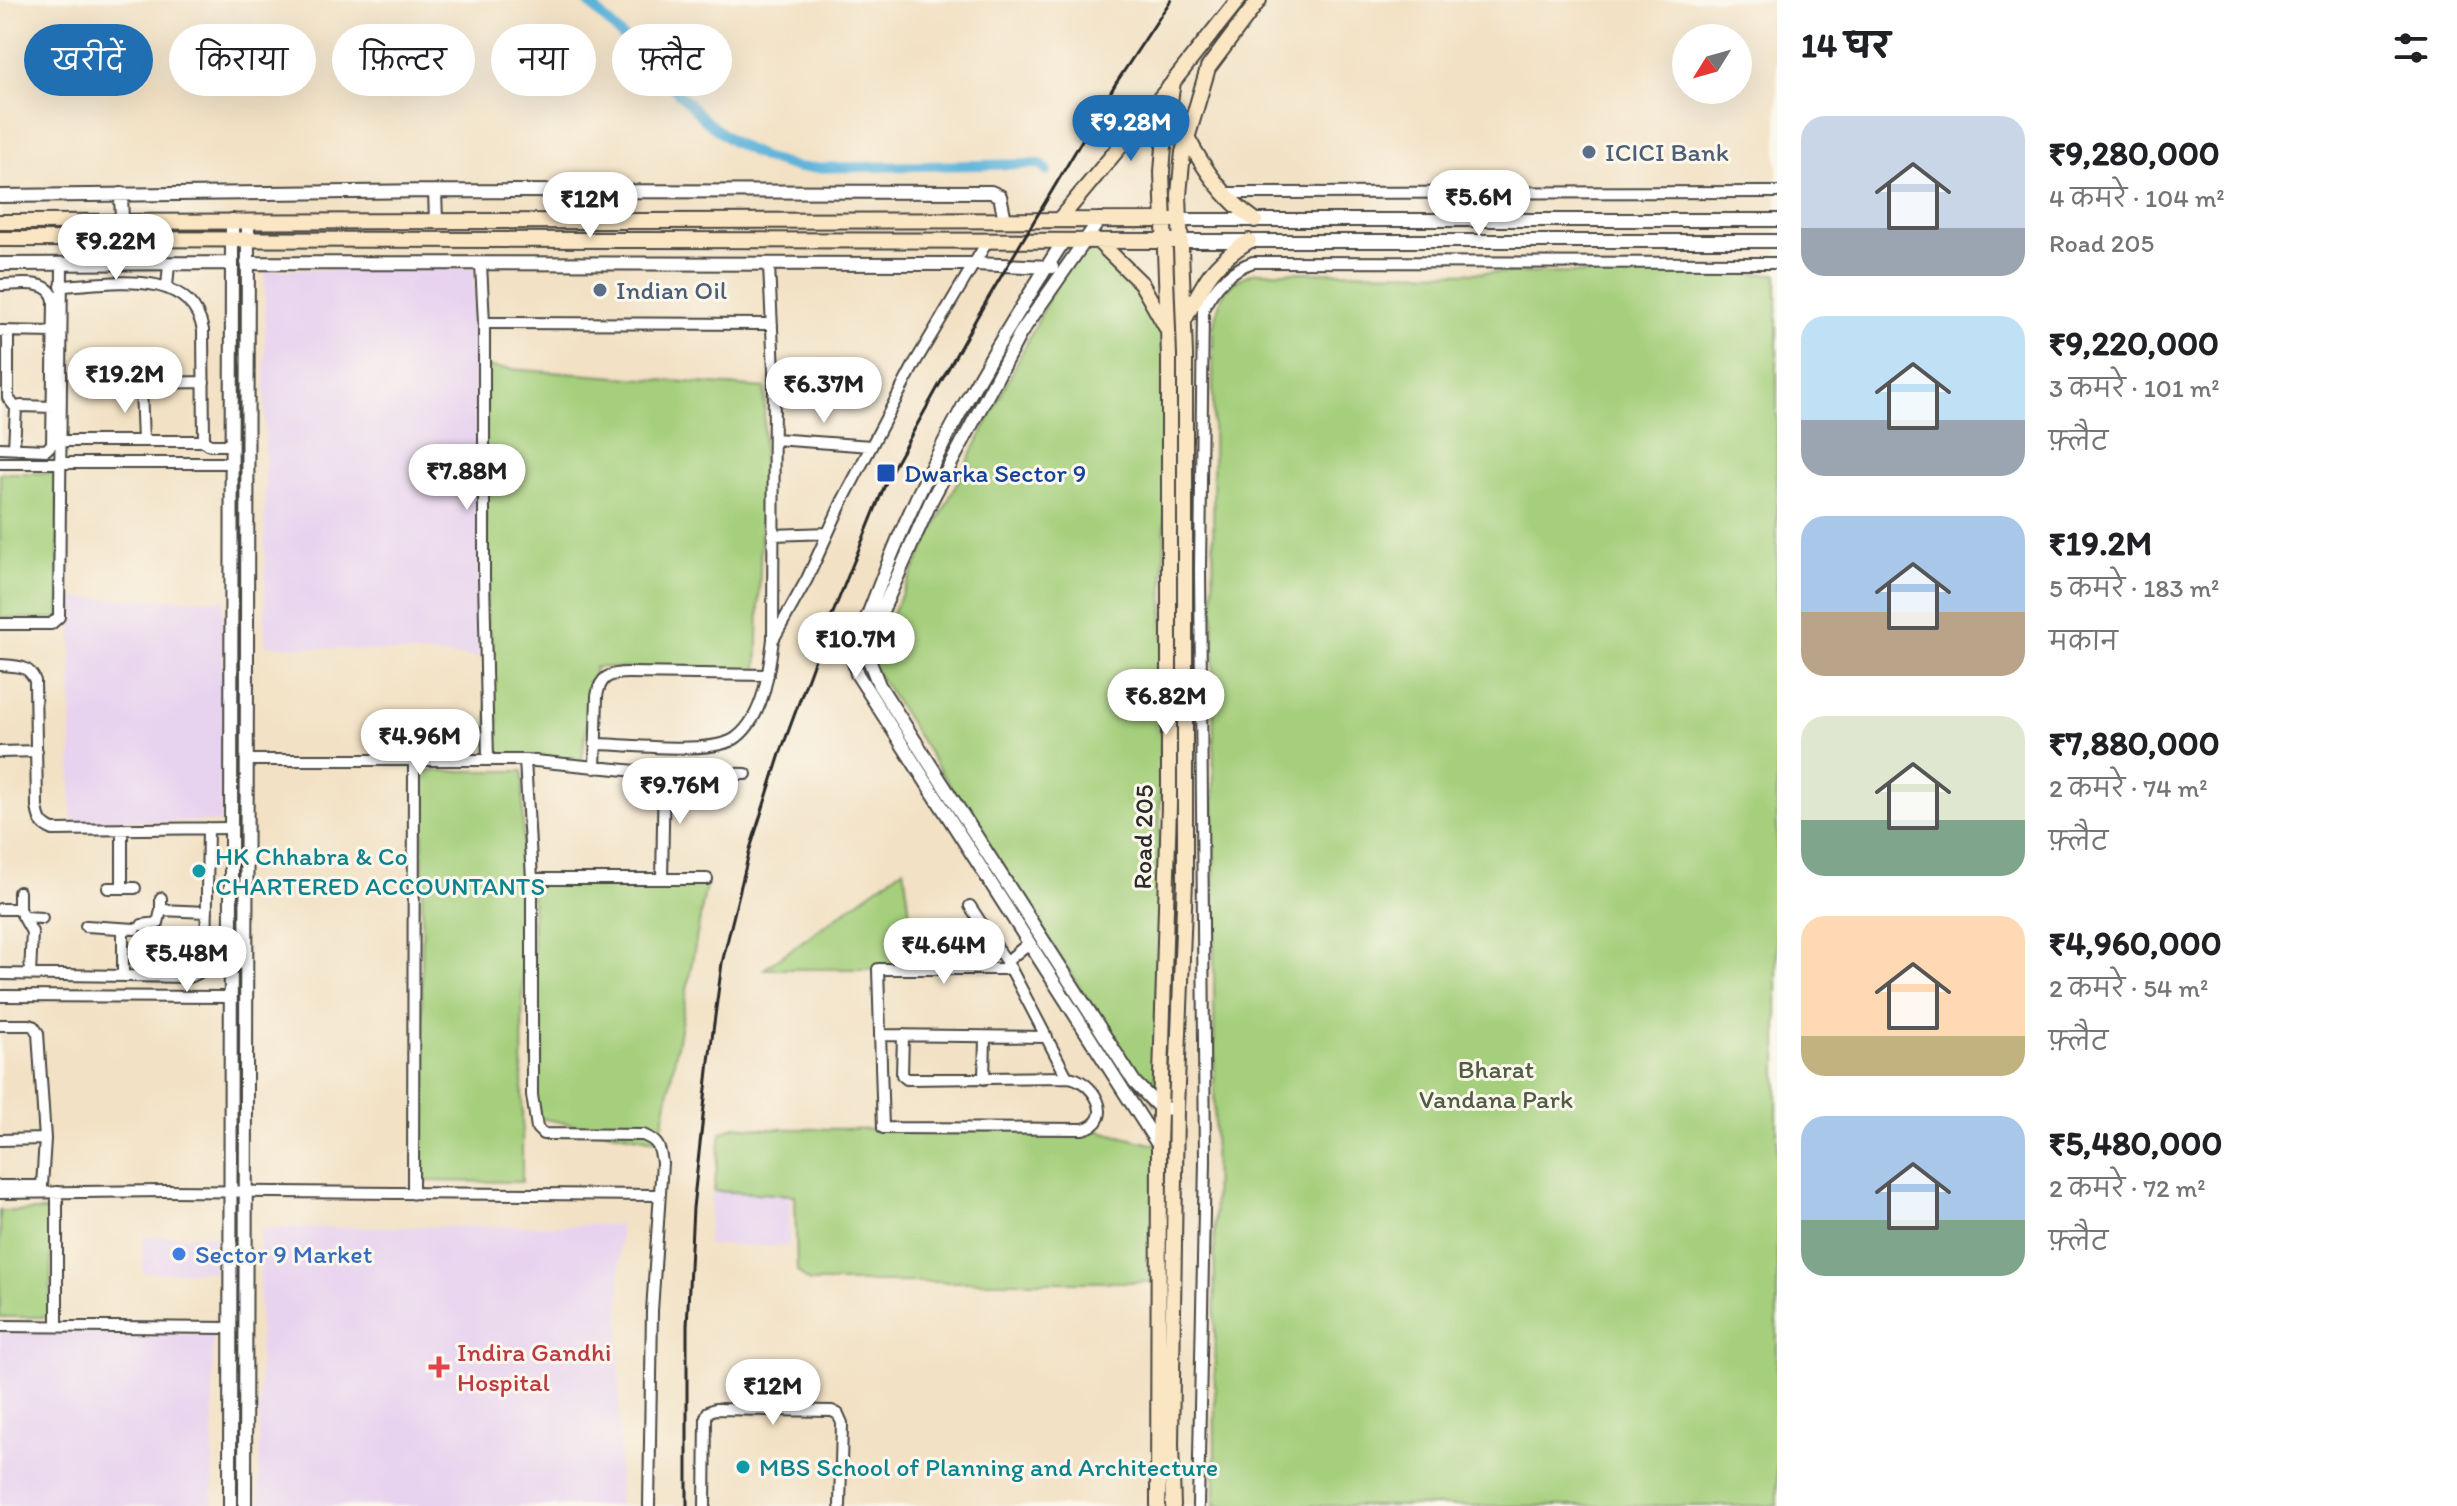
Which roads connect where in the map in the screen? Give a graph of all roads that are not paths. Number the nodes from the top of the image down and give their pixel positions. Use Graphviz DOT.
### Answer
graph roads {
  1 [pos="1238,0"];
  2 [pos="1259,0"];
  3 [pos="1173,82"];
  4 [pos="1187,137"];
  5 [pos="435,191"];
  6 [pos="1777,192"];
  7 [pos="1223,193"];
  8 [pos="121,194"];
  9 [pos="0,196"];
  10 [pos="1100,219"];
  11 [pos="1164,219"];
  12 [pos="232,220"];
  13 [pos="1005,220"];
  14 [pos="1059,220"];
  15 [pos="1180,220"];
  16 [pos="1255,220"];
  17 [pos="1777,220"];
  18 [pos="122,221"];
  19 [pos="248,221"];
  20 [pos="436,221"];
  21 [pos="0,222"];
  22 [pos="240,238"];
  23 [pos="0,239"];
  24 [pos="618,240"];
  25 [pos="1091,241"];
  26 [pos="1165,241"];
  27 [pos="1181,241"];
  28 [pos="1249,241"];
  29 [pos="1777,241"];
  30 [pos="987,242"];
  31 [pos="1063,242"];
  32 [pos="232,263"];
  33 [pos="247,263"];
  34 [pos="1777,263"];
  35 [pos="0,264"];
  36 [pos="62,264"];
  37 [pos="169,264"];
  38 [pos="481,264"];
  39 [pos="620,264"];
  40 [pos="973,264"];
  41 [pos="769,266"];
  42 [pos="1047,266"];
  43 [pos="1064,268"];
  44 [pos="0,285"];
  45 [pos="61,286"];
  46 [pos="167,287"];
  47 [pos="1184,322"];
  48 [pos="484,323"];
  49 [pos="772,324"];
  50 [pos="4,331"];
  51 [pos="1168,331"];
  52 [pos="54,332"];
  53 [pos="204,382"];
  54 [pos="4,398"];
  55 [pos="53,407"];
  56 [pos="16,408"];
  57 [pos="774,439"];
  58 [pos="61,441"];
  59 [pos="139,441"];
  60 [pos="204,441"];
  61 [pos="232,445"];
  62 [pos="871,446"];
  63 [pos="0,448"];
  64 [pos="14,448"];
  65 [pos="0,463"];
  66 [pos="232,463"];
  67 [pos="61,464"];
  68 [pos="828,533"];
  69 [pos="773,535"];
  70 [pos="0,624"];
  71 [pos="773,639"];
  72 [pos="0,665"];
  73 [pos="768,675"];
  74 [pos="595,744"];
  75 [pos="37,751"];
  76 [pos="0,752"];
  77 [pos="246,760"];
  78 [pos="414,760"];
  79 [pos="488,760"];
  80 [pos="525,760"];
  81 [pos="595,768"];
  82 [pos="664,773"];
  83 [pos="746,774"];
  84 [pos="208,828"];
  85 [pos="231,828"];
  86 [pos="122,829"];
  87 [pos="532,879"];
  88 [pos="662,879"];
  89 [pos="707,879"];
  90 [pos="108,888"];
  91 [pos="122,888"];
  92 [pos="135,888"];
  93 [pos="19,892"];
  94 [pos="161,898"];
  95 [pos="970,906"];
  96 [pos="0,909"];
  97 [pos="161,910"];
  98 [pos="207,912"];
  99 [pos="22,913"];
  100 [pos="42,918"];
  101 [pos="86,926"];
  102 [pos="123,929"];
  103 [pos="1029,943"];
  104 [pos="1008,965"];
  105 [pos="0,974"];
  106 [pos="30,974"];
  107 [pos="123,976"];
  108 [pos="0,996"];
  109 [pos="230,997"];
  110 [pos="0,1025"];
  111 [pos="880,1035"];
  112 [pos="903,1035"];
  113 [pos="985,1037"];
  114 [pos="1047,1037"];
  115 [pos="1067,1077"];
  116 [pos="984,1079"];
  117 [pos="1160,1108"];
  118 [pos="1176,1109"];
  119 [pos="45,1139"];
  120 [pos="0,1140"];
  121 [pos="1159,1146"];
  122 [pos="0,1186"];
  123 [pos="57,1192"];
  124 [pos="0,1193"];
  125 [pos="230,1193"];
  126 [pos="244,1193"];
  127 [pos="413,1194"];
  128 [pos="658,1195"];
  129 [pos="0,1326"];
  130 [pos="57,1326"];
  131 [pos="230,1328"];
  132 [pos="230,1506"];
  133 [pos="245,1506"];
  134 [pos="649,1506"];
  135 [pos="705,1506"];
  136 [pos="840,1506"];
  137 [pos="1158,1506"];
  138 [pos="1173,1506"];
  139 [pos="1198,1506"];
  1 -- 3 [label="main road"];
  2 -- 4 [label="main road, Road 205"];
  3 -- 11 [label="main road, Road 205"];
  3 -- 14 [label="main road"];
  4 -- 7 [label="main road"];
  4 -- 15 [label="main road, Road 205"];
  5 -- 8 [label="street"];
  5 -- 13 [label="street"];
  5 -- 20 [label="street"];
  6 -- 7 [label="street"];
  7 -- 16 [label="main road"];
  8 -- 9 [label="street"];
  8 -- 18 [label="street"];
  10 -- 11 [label="main road"];
  10 -- 14 [label="main road"];
  10 -- 25 [label="street"];
  11 -- 15 [label="main road"];
  11 -- 26 [label="main road, Road 205"];
  12 -- 18 [label="main road"];
  12 -- 19 [label="main road"];
  12 -- 22 [label="street"];
  13 -- 14 [label="main road"];
  13 -- 20 [label="main road"];
  15 -- 16 [label="street"];
  15 -- 27 [label="main road, Road 205"];
  16 -- 17 [label="street"];
  18 -- 21 [label="main road"];
  19 -- 20 [label="main road"];
  19 -- 22 [label="street"];
  22 -- 23 [label="main road"];
  22 -- 24 [label="main road"];
  22 -- 32 [label="street"];
  22 -- 33 [label="street"];
  24 -- 30 [label="main road"];
  24 -- 39 [label="street"];
  25 -- 26 [label="main road"];
  25 -- 31 [label="main road"];
  25 -- 43 [label="street"];
  25 -- 51 [label="main road"];
  26 -- 27 [label="main road"];
  26 -- 51 [label="main road, Road 205"];
  27 -- 28 [label="street"];
  27 -- 47 [label="main road, Road 205"];
  28 -- 29 [label="street"];
  28 -- 47 [label="main road"];
  30 -- 31 [label="main road"];
  30 -- 40 [label="street"];
  31 -- 42 [label="street"];
  32 -- 37 [label="street"];
  32 -- 61 [label="street"];
  33 -- 38 [label="street"];
  33 -- 77 [label="street"];
  34 -- 139 [label="street"];
  35 -- 36 [label="street"];
  36 -- 37 [label="street"];
  36 -- 45 [label="street"];
  37 -- 46 [label="street"];
  38 -- 39 [label="street"];
  38 -- 48 [label="street"];
  39 -- 41 [label="street"];
  40 -- 41 [label="street"];
  40 -- 42 [label="street"];
  40 -- 62 [label="street"];
  41 -- 49 [label="street"];
  42 -- 43 [label="street"];
  42 -- 103 [label="street"];
  43 -- 117 [label="street"];
  44 -- 52 [label="street"];
  45 -- 46 [label="street"];
  45 -- 58 [label="street"];
  46 -- 53 [label="street"];
  47 -- 118 [label="main road, Road 205"];
  48 -- 49 [label="street"];
  48 -- 79 [label="street"];
  49 -- 57 [label="street"];
  50 -- 52 [label="street"];
  50 -- 54 [label="street"];
  51 -- 117 [label="main road, Road 205"];
  52 -- 55 [label="street"];
  53 -- 59 [label="street"];
  53 -- 60 [label="street"];
  54 -- 56 [label="street"];
  55 -- 56 [label="street"];
  55 -- 64 [label="street"];
  56 -- 64 [label="street"];
  57 -- 62 [label="street"];
  57 -- 69 [label="street"];
  58 -- 59 [label="street"];
  58 -- 67 [label="street"];
  59 -- 60 [label="street"];
  60 -- 61 [label="street"];
  61 -- 66 [label="street"];
  62 -- 68 [label="street"];
  63 -- 64 [label="street"];
  65 -- 67 [label="street"];
  66 -- 67 [label="street"];
  66 -- 85 [label="street"];
  67 -- 70 [label="street"];
  68 -- 69 [label="street"];
  68 -- 71 [label="street"];
  69 -- 71 [label="street"];
  71 -- 73 [label="street"];
  72 -- 75 [label="street"];
  73 -- 74 [label="street"];
  73 -- 74 [label="street"];
  74 -- 81 [label="street"];
  75 -- 76 [label="street"];
  75 -- 86 [label="street"];
  77 -- 78 [label="street"];
  77 -- 126 [label="street"];
  78 -- 79 [label="street"];
  78 -- 127 [label="street"];
  79 -- 80 [label="street"];
  80 -- 81 [label="street"];
  80 -- 87 [label="street"];
  81 -- 82 [label="street"];
  82 -- 83 [label="street"];
  82 -- 88 [label="street"];
  84 -- 85 [label="street"];
  84 -- 86 [label="street"];
  84 -- 98 [label="street"];
  85 -- 109 [label="street"];
  86 -- 91 [label="street"];
  87 -- 88 [label="street"];
  87 -- 128 [label="street"];
  88 -- 89 [label="street"];
  90 -- 91 [label="street"];
  91 -- 92 [label="street"];
  93 -- 99 [label="street"];
  94 -- 97 [label="street"];
  95 -- 104 [label="street"];
  96 -- 99 [label="street"];
  97 -- 98 [label="street"];
  97 -- 102 [label="street"];
  98 -- 107 [label="street"];
  99 -- 100 [label="street"];
  99 -- 106 [label="street"];
  101 -- 102 [label="street"];
  102 -- 107 [label="street"];
  103 -- 104 [label="street"];
  103 -- 121 [label="street"];
  104 -- 111 [label="street"];
  104 -- 114 [label="street"];
  105 -- 106 [label="street"];
  106 -- 107 [label="street"];
  108 -- 109 [label="street"];
  109 -- 125 [label="street"];
  110 -- 119 [label="street"];
  111 -- 112 [label="street"];
  111 -- 115 [label="street"];
  112 -- 113 [label="street"];
  112 -- 116 [label="street"];
  113 -- 114 [label="street"];
  113 -- 116 [label="street"];
  114 -- 115 [label="street"];
  115 -- 116 [label="street"];
  117 -- 118 [label="street"];
  117 -- 121 [label="main road, Road 205"];
  118 -- 138 [label="main road, Road 205"];
  119 -- 120 [label="street"];
  119 -- 122 [label="street"];
  121 -- 137 [label="main road, Road 205"];
  123 -- 124 [label="street"];
  123 -- 125 [label="street"];
  123 -- 130 [label="street"];
  125 -- 126 [label="street"];
  125 -- 131 [label="street"];
  126 -- 127 [label="street"];
  126 -- 133 [label="street"];
  127 -- 128 [label="street"];
  128 -- 134 [label="street"];
  129 -- 130 [label="street"];
  130 -- 131 [label="street"];
  131 -- 132 [label="street"];
  135 -- 136 [label="street"];
}
